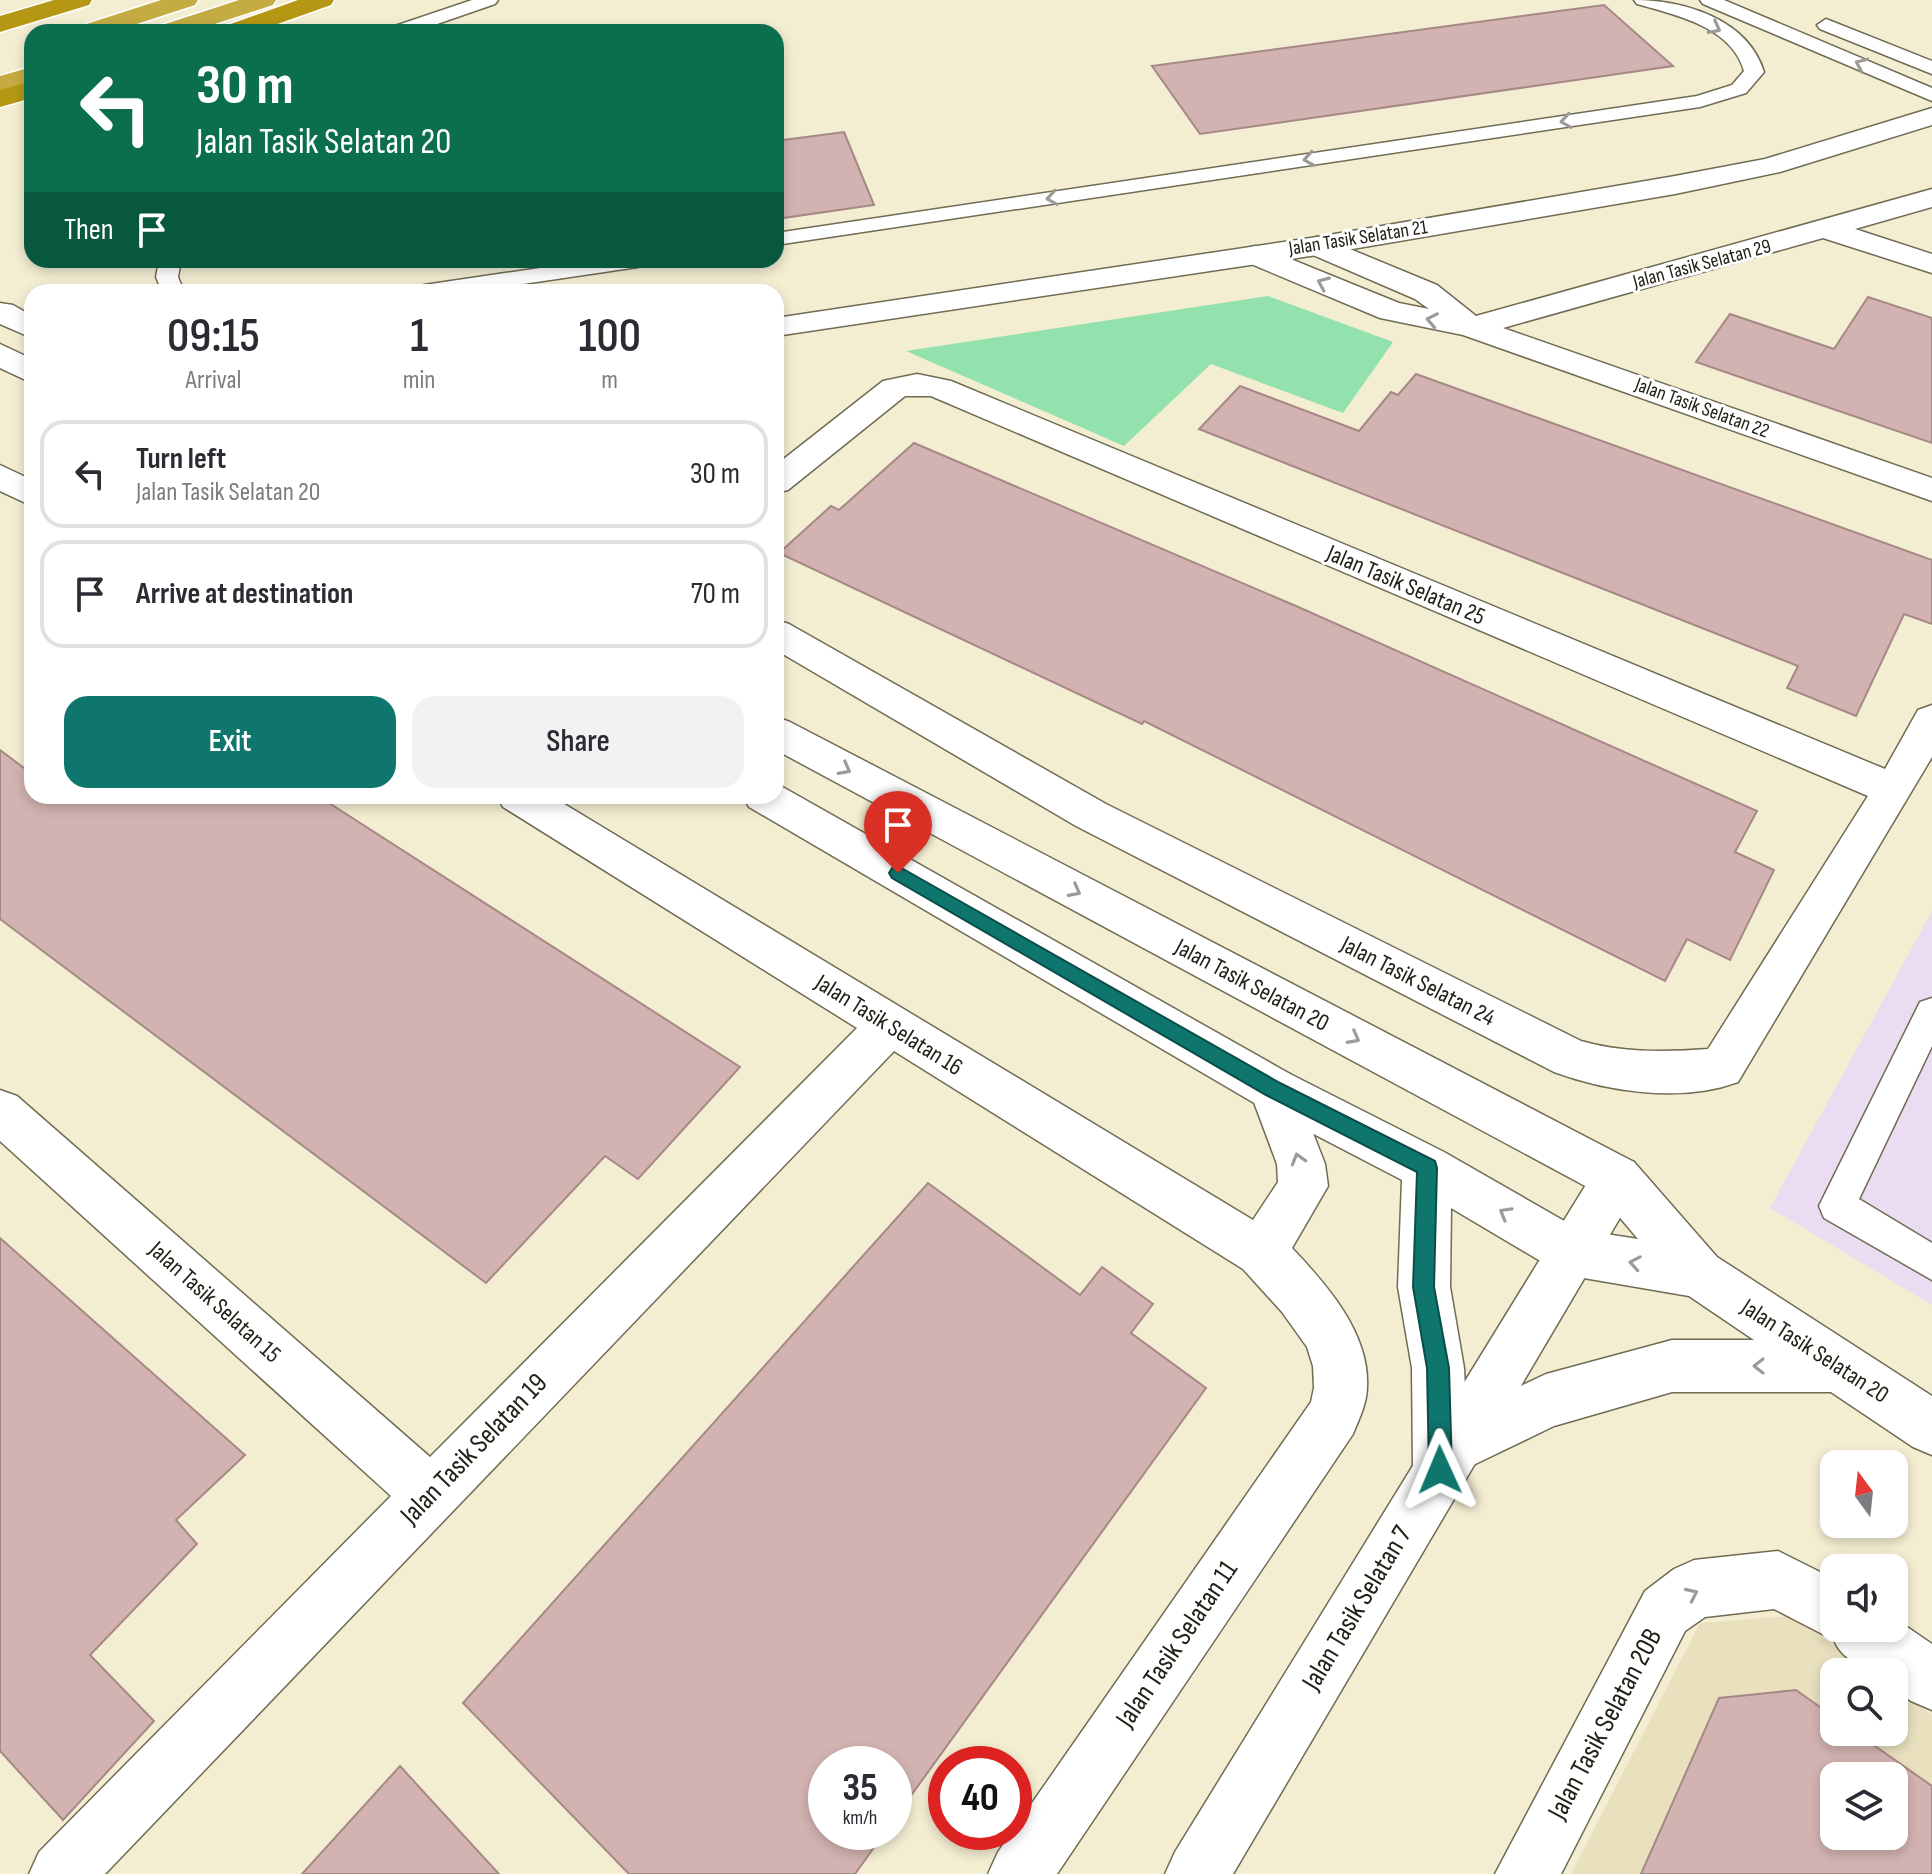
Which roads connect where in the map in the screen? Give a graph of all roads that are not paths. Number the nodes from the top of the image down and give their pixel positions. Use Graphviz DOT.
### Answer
graph roads {
  1 [pos="56,0"];
  2 [pos="80,0"];
  3 [pos="186,0"];
  4 [pos="235,0"];
  5 [pos="264,0"];
  6 [pos="322,0"];
  7 [pos="489,0"];
  8 [pos="1643,0"];
  9 [pos="1709,0"];
  10 [pos="0,17"];
  11 [pos="1806,17"];
  12 [pos="0,24"];
  13 [pos="111,24"];
  14 [pos="221,24"];
  15 [pos="222,24"];
  16 [pos="224,24"];
  17 [pos="419,24"];
  18 [pos="24,52"];
  19 [pos="0,59"];
  20 [pos="1932,68"];
  21 [pos="24,78"];
  22 [pos="0,85"];
  23 [pos="24,92"];
  24 [pos="1932,95"];
  25 [pos="0,99"];
  26 [pos="1932,116"];
  27 [pos="1932,198"];
  28 [pos="1826,229"];
  29 [pos="784,238"];
  30 [pos="1317,246"];
  31 [pos="1255,255"];
  32 [pos="1932,264"];
  33 [pos="584,268"];
  34 [pos="478,284"];
  35 [pos="1,312"];
  36 [pos="24,325"];
  37 [pos="784,326"];
  38 [pos="1471,327"];
  39 [pos="0,354"];
  40 [pos="24,368"];
  41 [pos="0,476"];
  42 [pos="784,476"];
  43 [pos="24,490"];
  44 [pos="1932,490"];
  45 [pos="784,638"];
  46 [pos="1932,720"];
  47 [pos="784,736"];
  48 [pos="1894,790"];
  49 [pos="531,804"];
  50 [pos="778,804"];
  51 [pos="1932,1012"];
  52 [pos="889,1025"];
  53 [pos="1273,1089"];
  54 [pos="0,1111"];
  55 [pos="1427,1168"];
  56 [pos="1617,1178"];
  57 [pos="1261,1252"];
  58 [pos="1572,1252"];
  59 [pos="1932,1263"];
  60 [pos="1699,1274"];
  61 [pos="1837,1366"];
  62 [pos="1334,1415"];
  63 [pos="1932,1428"];
  64 [pos="1448,1458"];
  65 [pos="430,1494"];
  66 [pos="1820,1603"];
  67 [pos="1878,1642"];
  68 [pos="1932,1680"];
  69 [pos="61,1874"];
  70 [pos="1020,1874"];
  71 [pos="1197,1874"];
  72 [pos="1527,1874"];
  1 -- 10 [label="highway"];
  2 -- 12 [label="highway"];
  3 -- 13 [label="highway"];
  4 -- 14 [label="highway"];
  5 -- 15 [label="highway"];
  6 -- 16 [label="highway"];
  7 -- 17 [label="lane"];
  8 -- 29 [label="lane, one-way"];
  24 -- 9 [label="lane, one-way"];
  11 -- 20 [label="lane"];
  18 -- 19 [label="highway"];
  21 -- 22 [label="highway"];
  23 -- 25 [label="highway"];
  26 -- 30 [label="street, Jalan Tasik Selatan 21"];
  27 -- 28 [label="street, Jalan Tasik Selatan 29"];
  28 -- 32 [label="street"];
  28 -- 38 [label="street, Jalan Tasik Selatan 29"];
  30 -- 31 [label="street, Jalan Tasik Selatan 21"];
  30 -- 38 [label="street, Jalan Tasik Selatan 22"];
  31 -- 37 [label="street, Jalan Tasik Selatan 21"];
  38 -- 31 [label="street, Jalan Tasik Selatan 22, one-way"];
  33 -- 34 [label="lane"];
  35 -- 36 [label="street"];
  38 -- 44 [label="street, Jalan Tasik Selatan 22"];
  39 -- 40 [label="street"];
  41 -- 43 [label="street"];
  42 -- 48 [label="street, Jalan Tasik Selatan 25"];
  45 -- 48 [label="street, Jalan Tasik Selatan 24"];
  46 -- 48 [label="street, Jalan Tasik Selatan 24"];
  47 -- 56 [label="street, Jalan Tasik Selatan 20, one-way"];
  49 -- 52 [label="street, Jalan Tasik Selatan 16"];
  50 -- 53 [label="street, Jalan Tasik Selatan 20"];
  51 -- 59 [label="lane"];
  52 -- 57 [label="street, Jalan Tasik Selatan 16"];
  52 -- 65 [label="street, Jalan Tasik Selatan 19"];
  53 -- 55 [label="street, Jalan Tasik Selatan 20"];
  57 -- 53 [label="street, one-way"];
  54 -- 65 [label="street, Jalan Tasik Selatan 15"];
  58 -- 55 [label="street, Jalan Tasik Selatan 20, one-way"];
  55 -- 64 [label="street"];
  56 -- 58 [label="street, Jalan Tasik Selatan 7"];
  56 -- 60 [label="street, Jalan Tasik Selatan 20"];
  57 -- 62 [label="street, Jalan Tasik Selatan 16"];
  60 -- 58 [label="street, Jalan Tasik Selatan 20, one-way"];
  58 -- 64 [label="street, Jalan Tasik Selatan 7"];
  60 -- 61 [label="street, Jalan Tasik Selatan 20"];
  61 -- 63 [label="street, Jalan Tasik Selatan 20"];
  61 -- 64 [label="street, one-way"];
  62 -- 70 [label="street, Jalan Tasik Selatan 11"];
  64 -- 71 [label="street, Jalan Tasik Selatan 7"];
  65 -- 69 [label="street, Jalan Tasik Selatan 19"];
  72 -- 66 [label="street, Jalan Tasik Selatan 20B, one-way"];
  67 -- 68 [label="street"];
}
